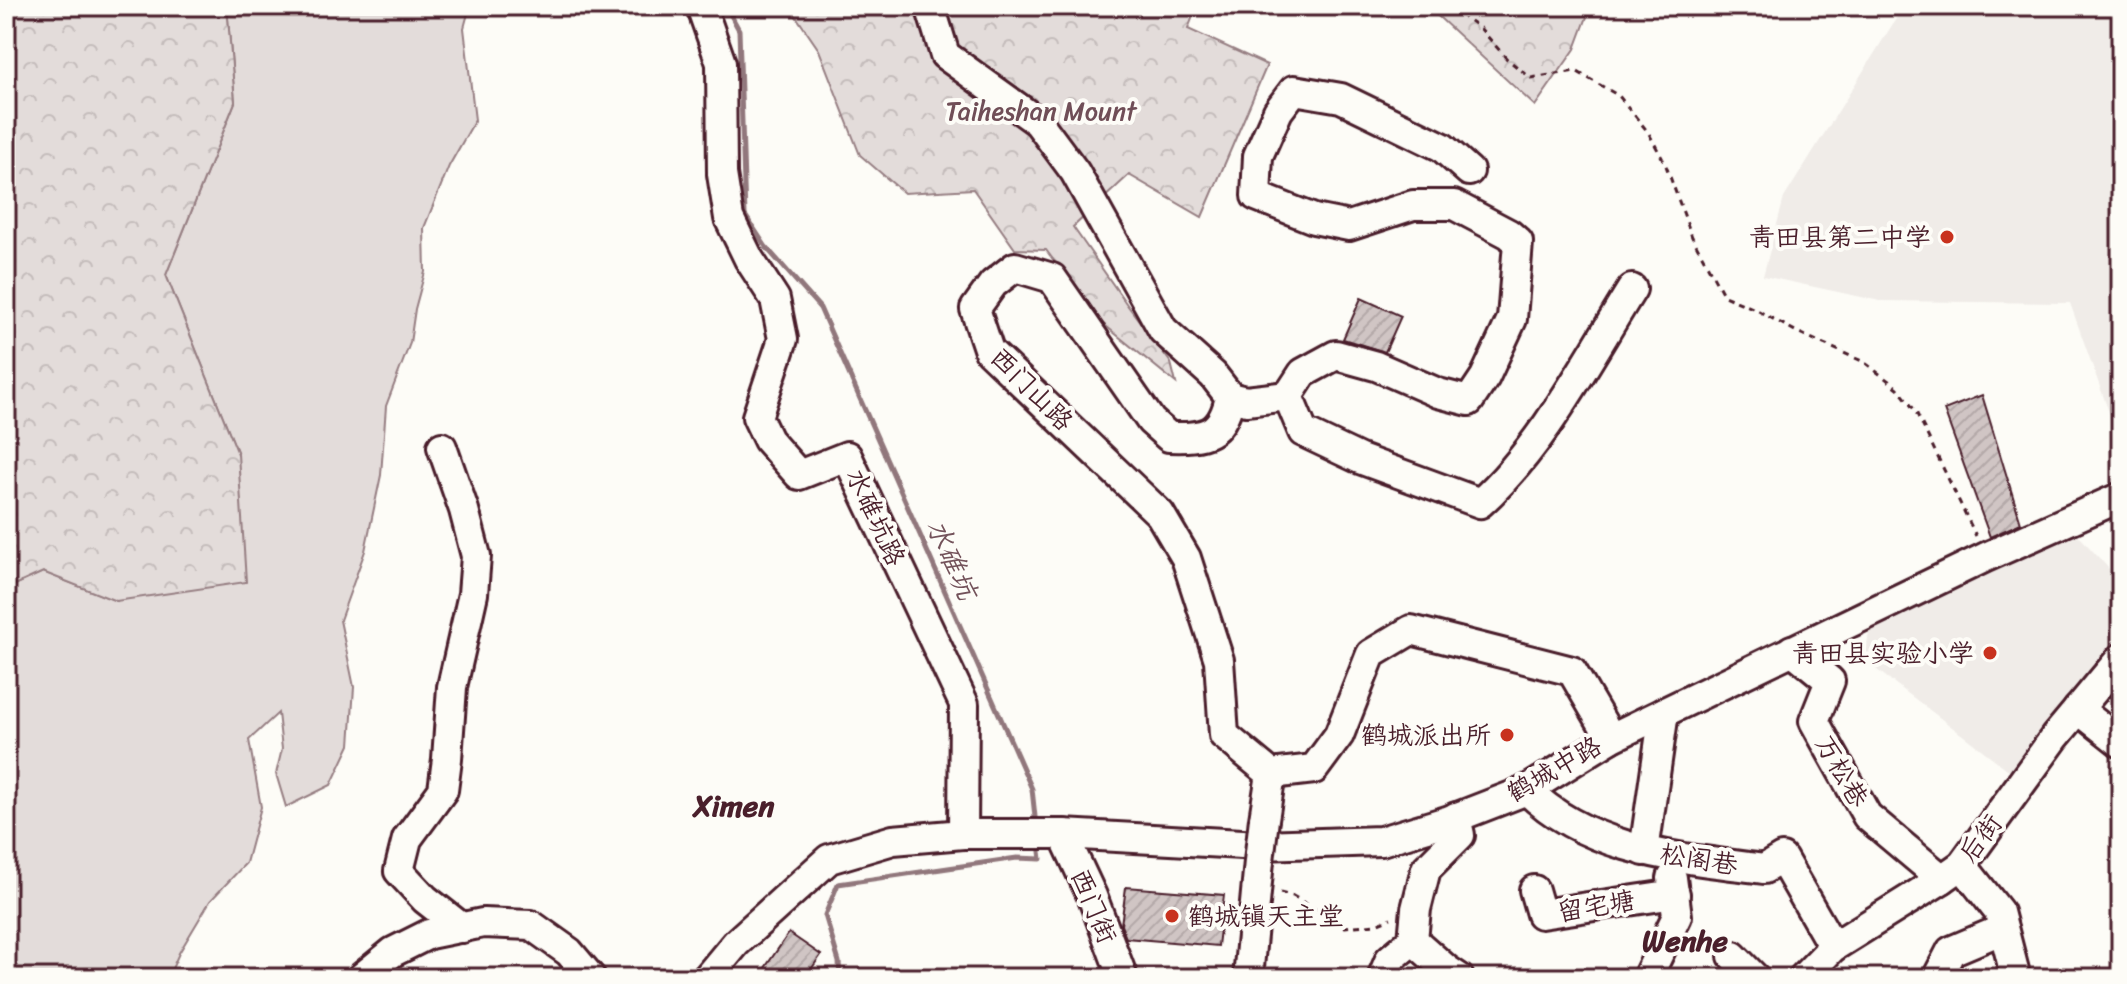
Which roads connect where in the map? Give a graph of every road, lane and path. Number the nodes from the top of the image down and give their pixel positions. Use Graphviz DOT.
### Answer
graph roads {
  1 [pos="701,6"];
  2 [pos="930,6"];
  3 [pos="1460,14"];
  4 [pos="1469,171"];
  5 [pos="1632,289"];
  6 [pos="1288,396"];
  7 [pos="1230,397"];
  8 [pos="442,447"];
  9 [pos="2121,497"];
  10 [pos="1986,557"];
  11 [pos="1792,650"];
  12 [pos="2121,658"];
  13 [pos="2078,709"];
  14 [pos="1664,712"];
  15 [pos="1611,738"];
  16 [pos="2121,743"];
  17 [pos="1271,774"];
  18 [pos="1527,790"];
  19 [pos="1456,817"];
  20 [pos="963,834"];
  21 [pos="1046,834"];
  22 [pos="1656,853"];
  23 [pos="1952,872"];
  24 [pos="1258,874"];
  25 [pos="1534,890"];
  26 [pos="1675,894"];
  27 [pos="1416,909"];
  28 [pos="462,928"];
  29 [pos="2003,929"];
  30 [pos="1413,940"];
  31 [pos="1833,947"];
  32 [pos="1733,956"];
  33 [pos="361,978"];
  34 [pos="591,978"];
  35 [pos="707,978"];
  36 [pos="1123,978"];
  37 [pos="1248,978"];
  38 [pos="1382,978"];
  39 [pos="1459,978"];
  40 [pos="1647,978"];
  41 [pos="1755,978"];
  42 [pos="1803,978"];
  43 [pos="1937,978"];
  44 [pos="2016,978"];
  1 -- 20 [label="street, 水碓坑路"];
  2 -- 7 [label="street"];
  3 -- 10 [label="path"];
  4 -- 6 [label="street"];
  5 -- 6 [label="street"];
  6 -- 7 [label="street"];
  7 -- 17 [label="street, 西门山路"];
  8 -- 28 [label="street"];
  9 -- 10 [label="street, 鹤城中路"];
  10 -- 11 [label="street, 鹤城中路"];
  11 -- 14 [label="street, 鹤城中路"];
  11 -- 23 [label="street, 万松巷"];
  12 -- 13 [label="street, 后街"];
  13 -- 16 [label="street"];
  13 -- 23 [label="street, 后街"];
  14 -- 15 [label="street, 鹤城中路"];
  14 -- 22 [label="street"];
  15 -- 17 [label="street"];
  15 -- 18 [label="street, 鹤城中路"];
  17 -- 24 [label="street, bridge"];
  18 -- 19 [label="street, 鹤城中路"];
  18 -- 22 [label="street, 松阁巷"];
  19 -- 21 [label="street, 鹤城中路"];
  19 -- 27 [label="street"];
  20 -- 21 [label="street, 鹤城中路"];
  20 -- 35 [label="street, 鹤城中路"];
  21 -- 36 [label="street, 西门街"];
  22 -- 26 [label="street"];
  22 -- 31 [label="street, 松阁巷"];
  23 -- 29 [label="street"];
  23 -- 31 [label="street, 后街"];
  24 -- 27 [label="path"];
  24 -- 37 [label="street"];
  25 -- 26 [label="street, 留宅塘"];
  26 -- 40 [label="street"];
  27 -- 30 [label="street"];
  28 -- 33 [label="street"];
  28 -- 34 [label="street"];
  29 -- 43 [label="street"];
  29 -- 44 [label="street"];
  30 -- 38 [label="street"];
  30 -- 39 [label="street"];
  31 -- 42 [label="street, 后街"];
  32 -- 41 [label="street"];
}
